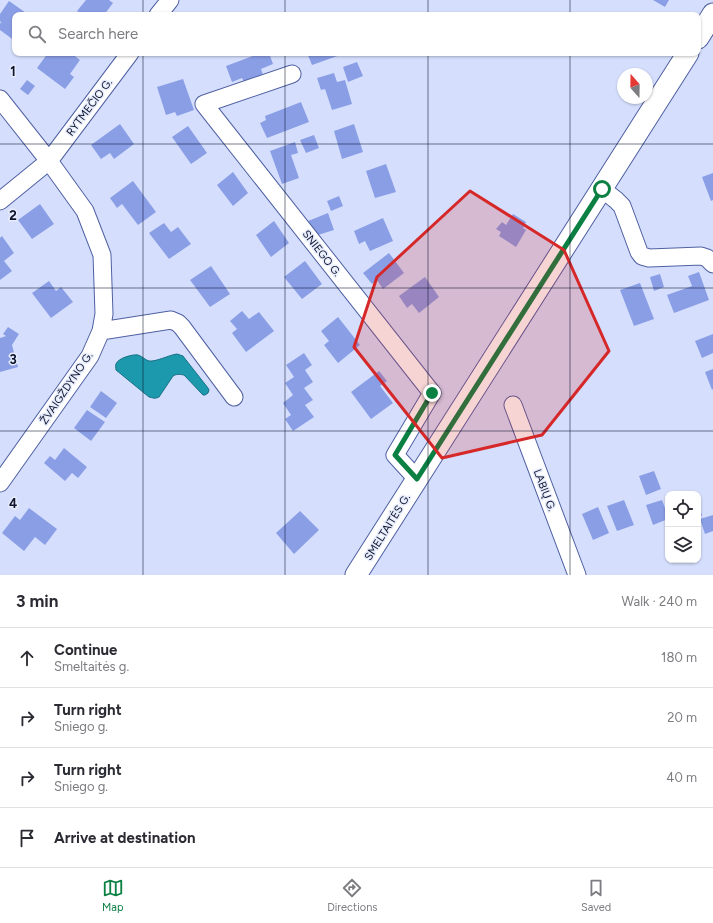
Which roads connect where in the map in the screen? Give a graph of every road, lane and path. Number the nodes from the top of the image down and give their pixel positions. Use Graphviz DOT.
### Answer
graph roads {
  1 [pos="170,0"];
  2 [pos="160,12"];
  3 [pos="713,14"];
  4 [pos="701,33"];
  5 [pos="128,56"];
  6 [pos="686,56"];
  7 [pos="292,74"];
  8 [pos="0,99"];
  9 [pos="49,161"];
  10 [pos="602,189"];
  11 [pos="0,201"];
  12 [pos="713,264"];
  13 [pos="101,330"];
  14 [pos="234,397"];
  15 [pos="513,405"];
  16 [pos="417,479"];
  17 [pos="0,483"];
  18 [pos="356,575"];
  19 [pos="577,575"];
  1 -- 2 [label="street"];
  3 -- 4 [label="main road"];
  5 -- 9 [label="street, RYTMEČIO G."];
  6 -- 10 [label="main road, SMELTAITĖS G."];
  7 -- 16 [label="street, SNIEGO G."];
  8 -- 9 [label="street, ŽVAIGŽDYNO G."];
  9 -- 11 [label="street, RYTMEČIO G."];
  9 -- 13 [label="street, ŽVAIGŽDYNO G."];
  10 -- 12 [label="street"];
  10 -- 16 [label="main road, SMELTAITĖS G."];
  13 -- 14 [label="street"];
  13 -- 17 [label="street, ŽVAIGŽDYNO G."];
  15 -- 19 [label="street, LABIŲ G."];
  16 -- 18 [label="main road, SMELTAITĖS G."];
}
